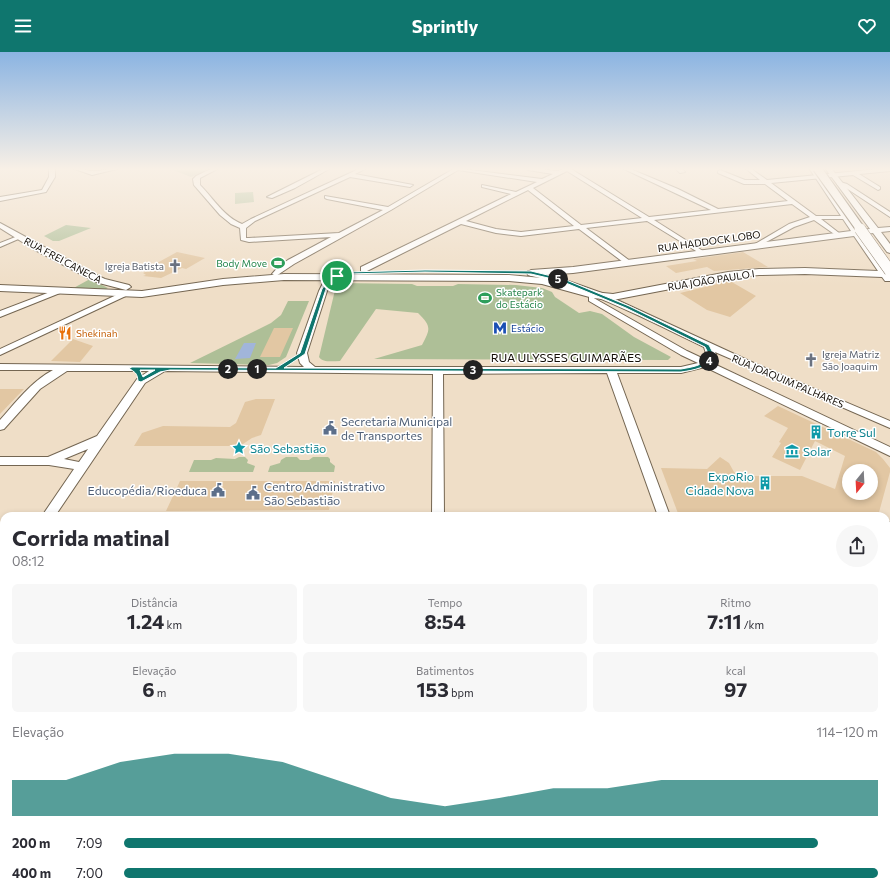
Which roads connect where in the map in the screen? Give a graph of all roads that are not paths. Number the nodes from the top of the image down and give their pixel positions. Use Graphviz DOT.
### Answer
graph roads {
  1 [pos="218,207"];
  2 [pos="280,207"];
  3 [pos="381,207"];
  4 [pos="392,207"];
  5 [pos="490,207"];
  6 [pos="555,207"];
  7 [pos="629,207"];
  8 [pos="710,207"];
  9 [pos="748,207"];
  10 [pos="800,207"];
  11 [pos="840,207"];
  12 [pos="842,207"];
  13 [pos="853,207"];
  14 [pos="857,207"];
  15 [pos="879,207"];
  16 [pos="389,209"];
  17 [pos="718,211"];
  18 [pos="890,215"];
  19 [pos="846,217"];
  20 [pos="815,218"];
  21 [pos="647,219"];
  22 [pos="461,222"];
  23 [pos="0,225"];
  24 [pos="243,227"];
  25 [pos="581,227"];
  26 [pos="890,229"];
  27 [pos="875,231"];
  28 [pos="857,232"];
  29 [pos="837,234"];
  30 [pos="342,235"];
  31 [pos="20,237"];
  32 [pos="0,245"];
  33 [pos="758,245"];
  34 [pos="890,250"];
  35 [pos="701,252"];
  36 [pos="890,259"];
  37 [pos="627,263"];
  38 [pos="364,269"];
  39 [pos="425,271"];
  40 [pos="531,273"];
  41 [pos="888,273"];
  42 [pos="276,274"];
  43 [pos="337,276"];
  44 [pos="307,277"];
  45 [pos="259,278"];
  46 [pos="102,281"];
  47 [pos="890,283"];
  48 [pos="0,288"];
  49 [pos="324,289"];
  50 [pos="177,290"];
  51 [pos="61,291"];
  52 [pos="99,292"];
  53 [pos="582,293"];
  54 [pos="126,294"];
  55 [pos="628,295"];
  56 [pos="606,297"];
  57 [pos="627,307"];
  58 [pos="0,314"];
  59 [pos="708,346"];
  60 [pos="0,352"];
  61 [pos="302,354"];
  62 [pos="707,364"];
  63 [pos="0,366"];
  64 [pos="64,368"];
  65 [pos="132,368"];
  66 [pos="170,369"];
  67 [pos="278,369"];
  68 [pos="313,370"];
  69 [pos="438,370"];
  70 [pos="611,370"];
  71 [pos="141,381"];
  72 [pos="890,425"];
  73 [pos="0,427"];
  74 [pos="101,439"];
  75 [pos="890,452"];
  76 [pos="0,461"];
  77 [pos="49,461"];
  78 [pos="82,466"];
  79 [pos="51,512"];
  80 [pos="438,512"];
  81 [pos="663,512"];
  1 -- 24 [label="street"];
  2 -- 24 [label="street"];
  3 -- 16 [label="street"];
  4 -- 16 [label="street"];
  5 -- 22 [label="street"];
  6 -- 25 [label="street"];
  7 -- 21 [label="street"];
  8 -- 17 [label="street"];
  9 -- 17 [label="street"];
  10 -- 20 [label="street"];
  11 -- 19 [label="main road"];
  12 -- 41 [label="highway, bridge"];
  13 -- 36 [label="highway"];
  14 -- 27 [label="main road"];
  15 -- 18 [label="street"];
  16 -- 30 [label="street"];
  17 -- 21 [label="street"];
  19 -- 20 [label="street"];
  19 -- 28 [label="main road"];
  20 -- 29 [label="street"];
  20 -- 33 [label="street"];
  21 -- 25 [label="street"];
  21 -- 35 [label="street"];
  22 -- 25 [label="street"];
  22 -- 38 [label="street"];
  23 -- 31 [label="main road, RUA FREI CANECA"];
  24 -- 30 [label="street"];
  25 -- 37 [label="street"];
  26 -- 27 [label="main road, RUA HADDOCK LOBO"];
  27 -- 28 [label="main road, RUA HADDOCK LOBO"];
  27 -- 34 [label="main road"];
  28 -- 29 [label="main road, RUA HADDOCK LOBO"];
  28 -- 41 [label="main road"];
  29 -- 33 [label="main road, RUA HADDOCK LOBO"];
  30 -- 42 [label="street"];
  31 -- 32 [label="street"];
  31 -- 46 [label="main road, RUA FREI CANECA"];
  33 -- 35 [label="main road, RUA HADDOCK LOBO"];
  35 -- 37 [label="main road, RUA HADDOCK LOBO"];
  37 -- 40 [label="main road, RUA HADDOCK LOBO"];
  38 -- 39 [label="main road"];
  38 -- 42 [label="main road"];
  39 -- 40 [label="main road, RUA HADDOCK LOBO"];
  39 -- 43 [label="main road"];
  40 -- 56 [label="street, RUA JOAQUIM PALHARES"];
  41 -- 47 [label="main road"];
  41 -- 55 [label="main road, RUA JOÃO PAULO I"];
  42 -- 45 [label="main road"];
  43 -- 44 [label="main road"];
  43 -- 49 [label="street"];
  43 -- 53 [label="main road, RUA JOÃO PAULO I"];
  44 -- 45 [label="main road"];
  44 -- 49 [label="main road"];
  45 -- 50 [label="main road"];
  46 -- 50 [label="main road, RUA FREI CANECA"];
  46 -- 52 [label="main road"];
  48 -- 51 [label="main road"];
  49 -- 61 [label="street"];
  50 -- 54 [label="main road"];
  51 -- 52 [label="main road"];
  51 -- 58 [label="street"];
  52 -- 54 [label="main road"];
  53 -- 56 [label="main road, RUA JOÃO PAULO I"];
  53 -- 62 [label="street, RUA JOAQUIM PALHARES"];
  54 -- 60 [label="street"];
  55 -- 56 [label="main road, RUA JOÃO PAULO I"];
  55 -- 57 [label="main road"];
  56 -- 57 [label="street, RUA JOAQUIM PALHARES"];
  57 -- 59 [label="street, RUA JOAQUIM PALHARES"];
  59 -- 62 [label="street"];
  59 -- 72 [label="street, RUA JOAQUIM PALHARES"];
  61 -- 67 [label="street"];
  61 -- 68 [label="street"];
  62 -- 70 [label="street, RUA ULYSSES GUIMARÃES"];
  62 -- 75 [label="street, RUA JOAQUIM PALHARES"];
  63 -- 64 [label="street, RUA ULYSSES GUIMARÃES"];
  64 -- 65 [label="street, RUA ULYSSES GUIMARÃES"];
  64 -- 73 [label="street"];
  65 -- 66 [label="street, RUA ULYSSES GUIMARÃES"];
  65 -- 71 [label="street"];
  66 -- 67 [label="street, RUA ULYSSES GUIMARÃES"];
  66 -- 71 [label="street"];
  67 -- 68 [label="street, RUA ULYSSES GUIMARÃES"];
  68 -- 69 [label="street, RUA ULYSSES GUIMARÃES"];
  69 -- 70 [label="street, RUA ULYSSES GUIMARÃES"];
  69 -- 80 [label="street"];
  70 -- 81 [label="street"];
  71 -- 74 [label="street"];
  74 -- 77 [label="street"];
  74 -- 78 [label="street"];
  76 -- 77 [label="street"];
  77 -- 78 [label="street"];
  78 -- 79 [label="street"];
}
